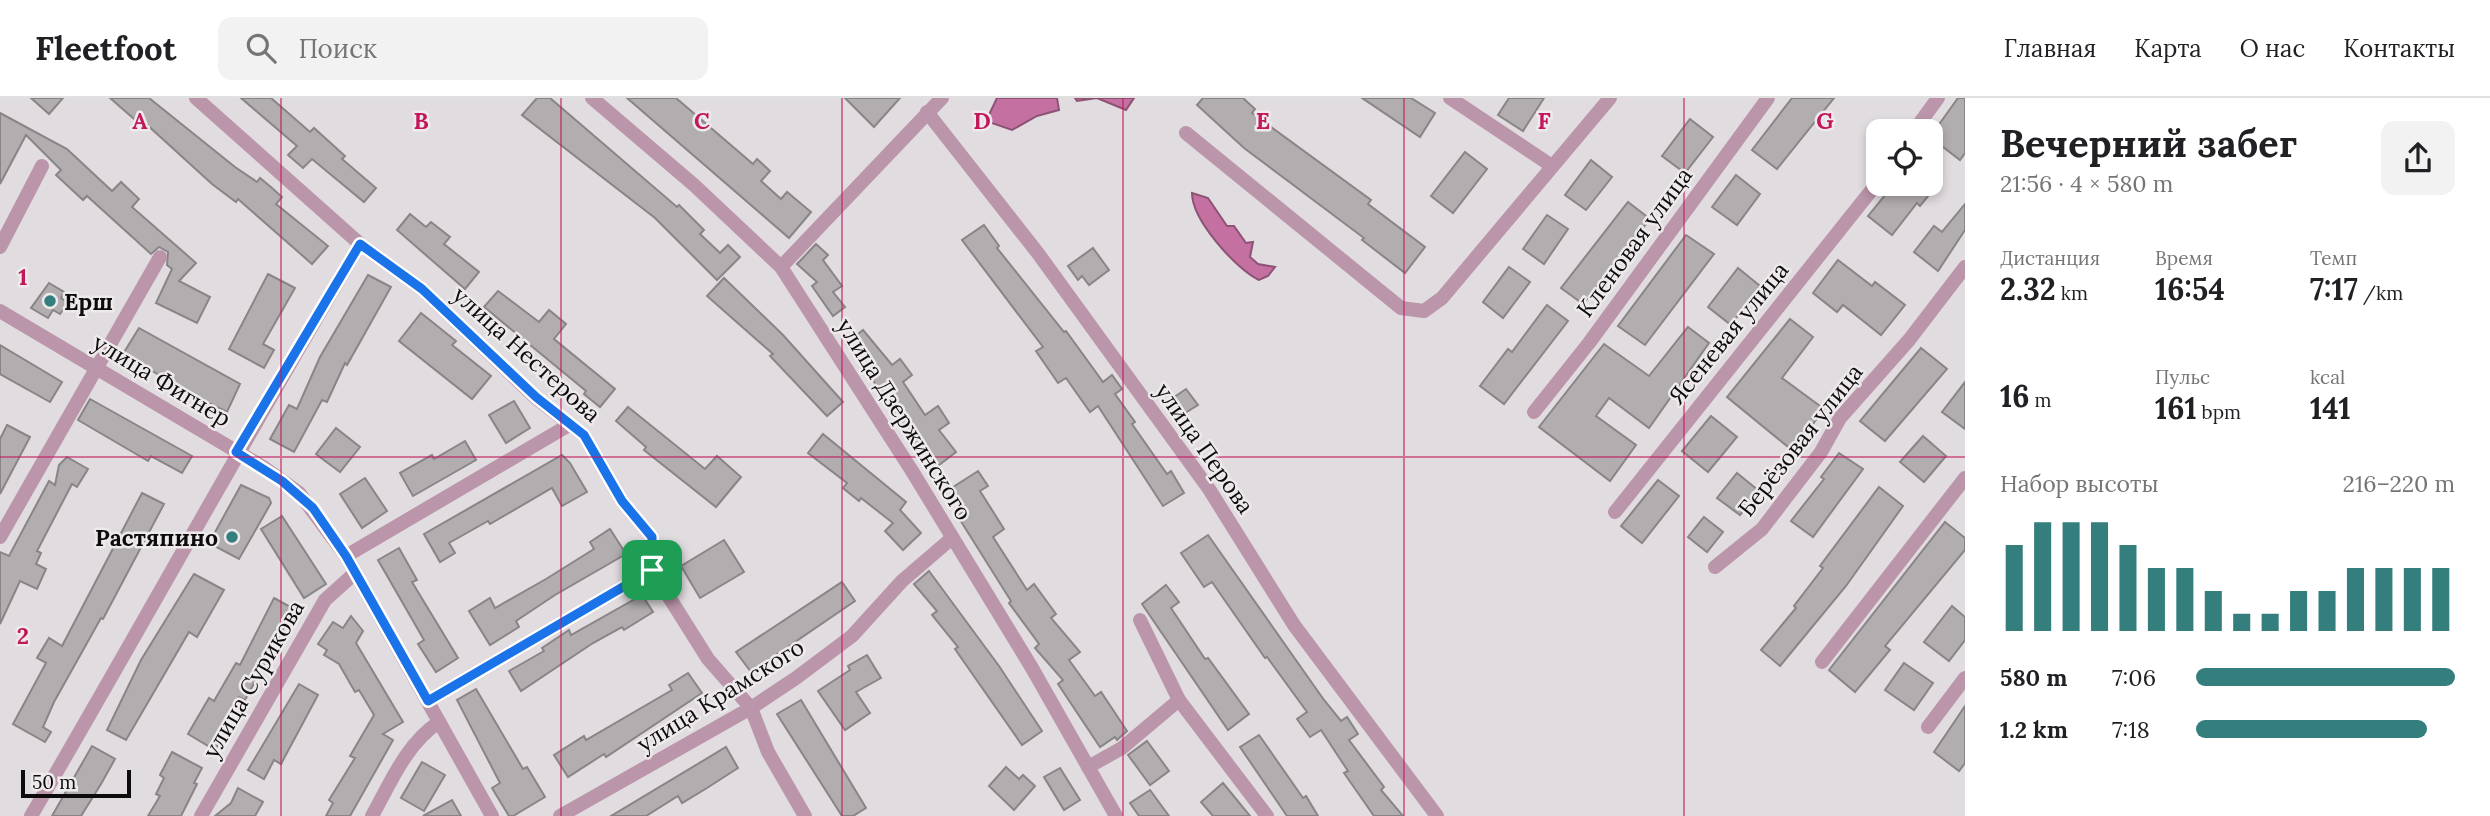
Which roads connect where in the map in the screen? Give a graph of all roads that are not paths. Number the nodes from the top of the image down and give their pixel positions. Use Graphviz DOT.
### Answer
graph roads {
  1 [pos="196,98"];
  2 [pos="592,98"];
  3 [pos="1450,98"];
  4 [pos="1610,98"];
  5 [pos="1768,98"];
  6 [pos="1938,98"];
  7 [pos="932,103"];
  8 [pos="1923,119"];
  9 [pos="1186,133"];
  10 [pos="42,166"];
  11 [pos="1552,166"];
  12 [pos="1867,196"];
  13 [pos="360,244"];
  14 [pos="0,247"];
  15 [pos="160,257"];
  16 [pos="781,267"];
  17 [pos="1965,267"];
  18 [pos="0,310"];
  19 [pos="99,368"];
  20 [pos="1534,412"];
  21 [pos="569,425"];
  22 [pos="236,452"];
  23 [pos="1965,478"];
  24 [pos="1615,512"];
  25 [pos="0,537"];
  26 [pos="952,538"];
  27 [pos="346,556"];
  28 [pos="1715,567"];
  29 [pos="652,570"];
  30 [pos="355,573"];
  31 [pos="1140,620"];
  32 [pos="1822,662"];
  33 [pos="1965,678"];
  34 [pos="1179,700"];
  35 [pos="428,701"];
  36 [pos="751,708"];
  37 [pos="439,722"];
  38 [pos="1928,727"];
  39 [pos="1088,767"];
  40 [pos="31,816"];
  41 [pos="201,816"];
  42 [pos="372,816"];
  43 [pos="492,816"];
  44 [pos="560,816"];
  45 [pos="805,816"];
  46 [pos="1116,816"];
  47 [pos="1267,816"];
  48 [pos="1437,816"];
  1 -- 13 [label="street, улица Нестерова"];
  2 -- 16 [label="street, улица Дзержинского"];
  3 -- 11 [label="street"];
  4 -- 11 [label="street"];
  5 -- 20 [label="street, Кленовая улица"];
  6 -- 8 [label="street"];
  7 -- 16 [label="street"];
  7 -- 48 [label="street, улица Перова"];
  9 -- 11 [label="street"];
  10 -- 14 [label="street"];
  12 -- 24 [label="street, Ясеневая улица"];
  13 -- 21 [label="street, улица Нестерова"];
  13 -- 22 [label="street"];
  15 -- 19 [label="street"];
  16 -- 26 [label="street, улица Дзержинского"];
  17 -- 28 [label="street, Берёзовая улица"];
  18 -- 19 [label="street, улица Фигнер"];
  19 -- 22 [label="street, улица Фигнер"];
  19 -- 25 [label="street"];
  21 -- 27 [label="street"];
  21 -- 29 [label="street, улица Нестерова"];
  22 -- 27 [label="street, улица Фигнер"];
  22 -- 40 [label="street"];
  23 -- 32 [label="street"];
  26 -- 36 [label="street, улица Крамского"];
  26 -- 39 [label="street, улица Дзержинского"];
  27 -- 30 [label="street, улица Фигнер"];
  29 -- 35 [label="street"];
  29 -- 36 [label="street, улица Нестерова"];
  30 -- 35 [label="street, улица Фигнер"];
  30 -- 41 [label="street, улица Сурикова"];
  31 -- 34 [label="street"];
  33 -- 38 [label="street"];
  34 -- 39 [label="street"];
  34 -- 47 [label="street"];
  35 -- 37 [label="street, улица Фигнер"];
  36 -- 44 [label="street, улица Крамского"];
  36 -- 45 [label="street, улица Нестерова"];
  37 -- 42 [label="street"];
  37 -- 43 [label="street, улица Фигнер"];
  39 -- 46 [label="street, улица Дзержинского"];
}
